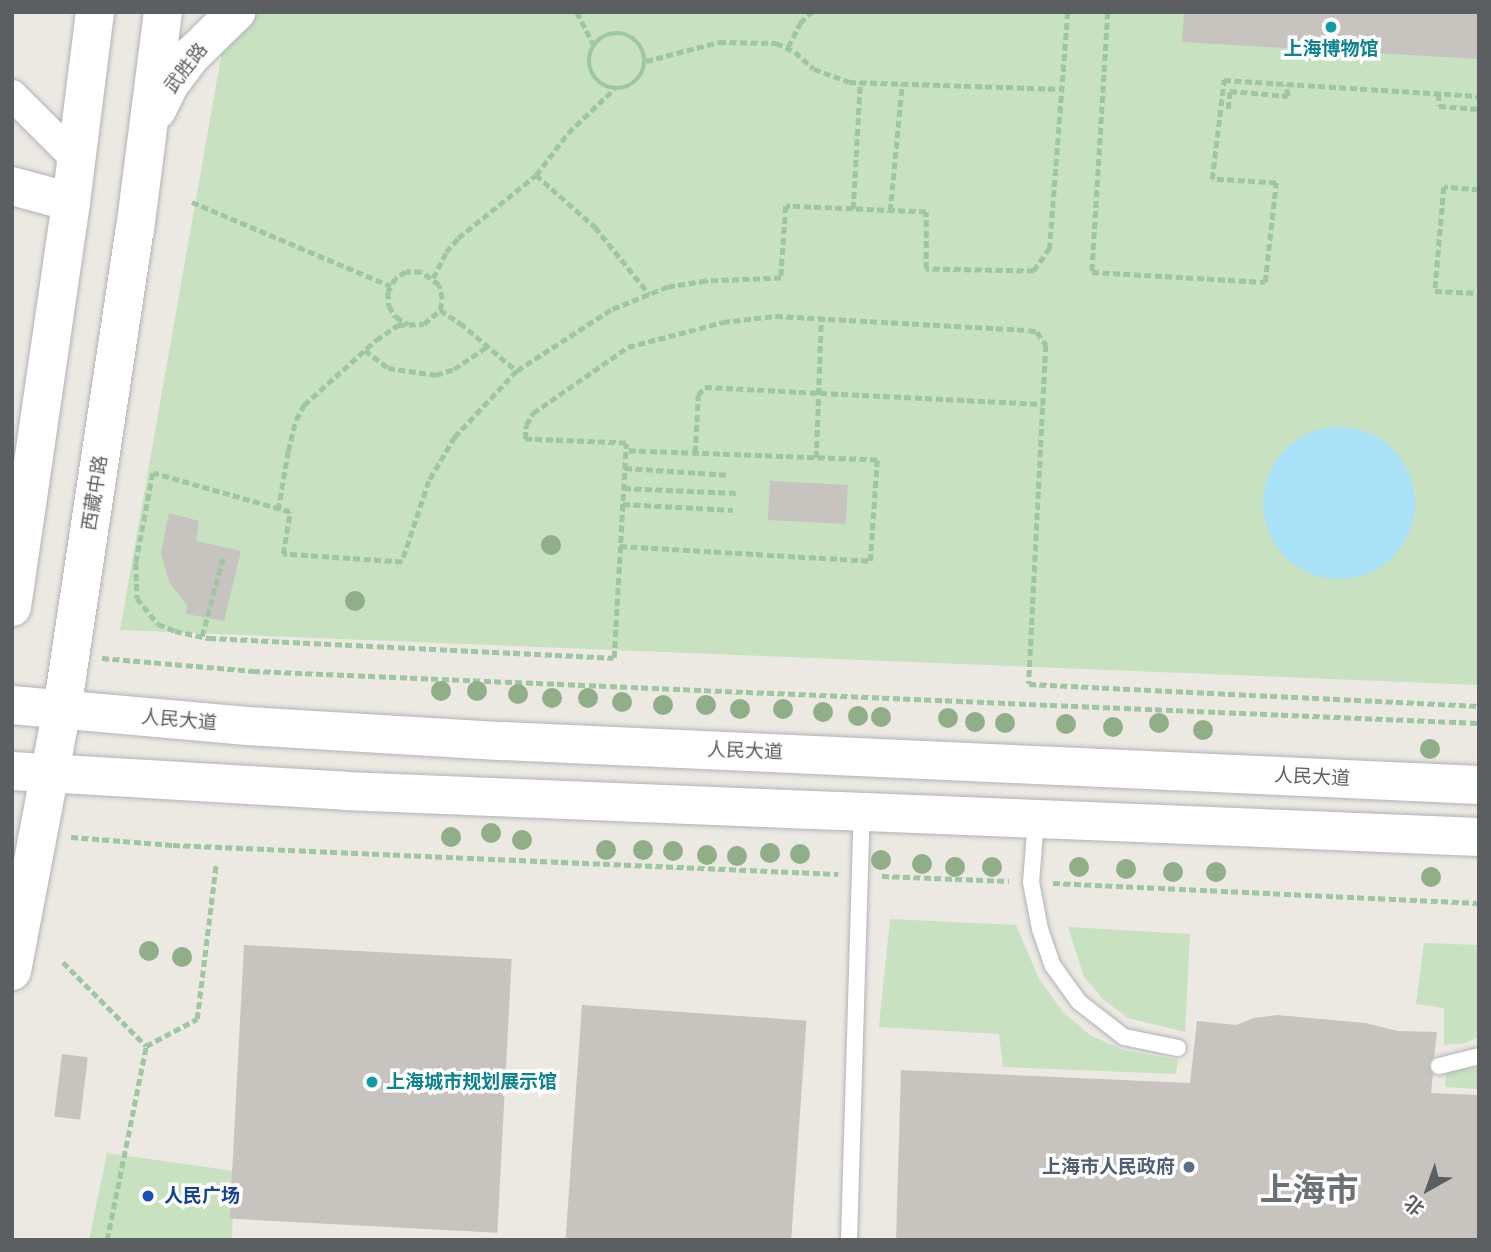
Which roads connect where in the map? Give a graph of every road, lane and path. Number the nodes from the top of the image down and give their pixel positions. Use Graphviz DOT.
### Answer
graph roads {
  1 [pos="95,12"];
  2 [pos="163,12"];
  3 [pos="236,12"];
  4 [pos="577,12"];
  5 [pos="812,12"];
  6 [pos="1068,12"];
  7 [pos="1108,12"];
  8 [pos="594,45"];
  9 [pos="788,47"];
  10 [pos="646,61"];
  11 [pos="860,83"];
  12 [pos="1285,84"];
  13 [pos="902,85"];
  14 [pos="614,89"];
  15 [pos="1062,89"];
  16 [pos="12,94"];
  17 [pos="1439,94"];
  18 [pos="1479,96"];
  19 [pos="1228,109"];
  20 [pos="1479,109"];
  21 [pos="148,131"];
  22 [pos="75,158"];
  23 [pos="536,175"];
  24 [pos="12,186"];
  25 [pos="1479,190"];
  26 [pos="71,202"];
  27 [pos="192,202"];
  28 [pos="853,209"];
  29 [pos="890,211"];
  30 [pos="433,278"];
  31 [pos="391,286"];
  32 [pos="1479,293"];
  33 [pos="650,295"];
  34 [pos="440,310"];
  35 [pos="821,319"];
  36 [pos="408,324"];
  37 [pos="488,346"];
  38 [pos="365,349"];
  39 [pos="517,372"];
  40 [pos="819,391"];
  41 [pos="1043,404"];
  42 [pos="626,451"];
  43 [pos="695,453"];
  44 [pos="816,458"];
  45 [pos="625,468"];
  46 [pos="730,475"];
  47 [pos="624,488"];
  48 [pos="736,493"];
  49 [pos="623,504"];
  50 [pos="278,510"];
  51 [pos="733,510"];
  52 [pos="18,535"];
  53 [pos="620,546"];
  54 [pos="223,557"];
  55 [pos="12,607"];
  56 [pos="202,636"];
  57 [pos="70,656"];
  58 [pos="12,705"];
  59 [pos="1479,706"];
  60 [pos="62,710"];
  61 [pos="1479,723"];
  62 [pos="12,771"];
  63 [pos="52,774"];
  64 [pos="1479,785"];
  65 [pos="862,813"];
  66 [pos="1036,819"];
  67 [pos="39,835"];
  68 [pos="1479,836"];
  69 [pos="216,865"];
  70 [pos="861,875"];
  71 [pos="1031,882"];
  72 [pos="19,889"];
  73 [pos="1479,903"];
  74 [pos="64,962"];
  75 [pos="12,971"];
  76 [pos="146,1046"];
  77 [pos="1178,1048"];
  78 [pos="1479,1056"];
  79 [pos="1439,1066"];
  80 [pos="107,1240"];
  81 [pos="849,1240"];
  1 -- 22 [label="street"];
  2 -- 21 [label="street, 西藏中路"];
  3 -- 21 [label="street, 武胜路"];
  4 -- 8 [label="path"];
  5 -- 9 [label="path"];
  6 -- 15 [label="path"];
  7 -- 12 [label="path"];
  8 -- 10 [label="path"];
  8 -- 14 [label="path"];
  9 -- 10 [label="path"];
  9 -- 11 [label="path"];
  10 -- 14 [label="path"];
  11 -- 13 [label="path"];
  11 -- 28 [label="path"];
  12 -- 17 [label="path"];
  12 -- 19 [label="path"];
  13 -- 15 [label="path"];
  13 -- 29 [label="path"];
  14 -- 23 [label="path"];
  15 -- 29 [label="path"];
  16 -- 22 [label="street"];
  17 -- 18 [label="path"];
  17 -- 20 [label="path"];
  21 -- 57 [label="street, 西藏中路"];
  22 -- 26 [label="street"];
  23 -- 30 [label="path"];
  23 -- 33 [label="path"];
  24 -- 26 [label="street"];
  25 -- 32 [label="path"];
  26 -- 52 [label="street"];
  27 -- 31 [label="path"];
  28 -- 29 [label="path"];
  28 -- 33 [label="path"];
  30 -- 31 [label="path"];
  30 -- 34 [label="path"];
  31 -- 36 [label="path"];
  33 -- 39 [label="path"];
  34 -- 36 [label="path"];
  34 -- 37 [label="path"];
  35 -- 40 [label="path"];
  35 -- 41 [label="path"];
  35 -- 42 [label="path"];
  36 -- 38 [label="path"];
  37 -- 38 [label="path"];
  37 -- 39 [label="path"];
  38 -- 50 [label="path"];
  39 -- 50 [label="path"];
  40 -- 41 [label="path"];
  40 -- 43 [label="path"];
  40 -- 44 [label="path"];
  41 -- 59 [label="path"];
  42 -- 43 [label="path"];
  42 -- 45 [label="path"];
  43 -- 44 [label="path"];
  44 -- 53 [label="path"];
  45 -- 46 [label="path"];
  45 -- 47 [label="path"];
  47 -- 48 [label="path"];
  47 -- 49 [label="path"];
  49 -- 51 [label="path"];
  49 -- 53 [label="path"];
  50 -- 56 [label="path"];
  52 -- 55 [label="street"];
  53 -- 56 [label="path"];
  54 -- 56 [label="path"];
  57 -- 60 [label="street, 西藏中路"];
  57 -- 61 [label="path"];
  58 -- 60 [label="street, 人民大道"];
  60 -- 63 [label="street, 西藏中路"];
  60 -- 64 [label="street, 人民大道"];
  62 -- 63 [label="street"];
  63 -- 65 [label="street"];
  63 -- 67 [label="street, 西藏中路"];
  65 -- 66 [label="street"];
  65 -- 70 [label="lane"];
  66 -- 68 [label="street"];
  66 -- 71 [label="lane"];
  67 -- 70 [label="path"];
  67 -- 72 [label="street, 西藏中路"];
  69 -- 76 [label="path"];
  70 -- 71 [label="path"];
  70 -- 81 [label="lane"];
  71 -- 73 [label="path"];
  71 -- 77 [label="lane"];
  72 -- 75 [label="street, 西藏中路"];
  74 -- 76 [label="path"];
  76 -- 80 [label="path"];
  78 -- 79 [label="lane"];
}
